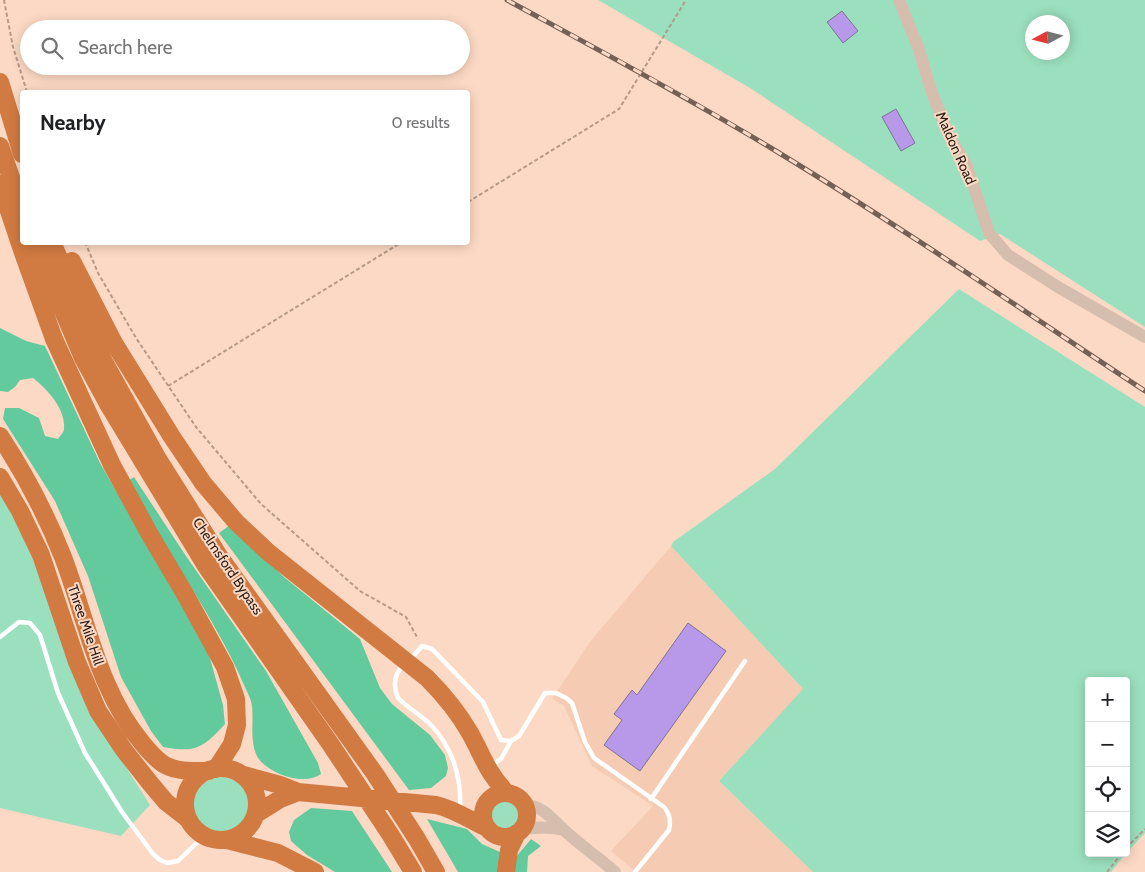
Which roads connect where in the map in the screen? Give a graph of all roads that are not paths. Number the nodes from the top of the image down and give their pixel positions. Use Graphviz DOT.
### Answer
graph roads {
  1 [pos="899,0"];
  2 [pos="0,82"];
  3 [pos="20,142"];
  4 [pos="0,146"];
  5 [pos="0,184"];
  6 [pos="20,203"];
  7 [pos="20,244"];
  8 [pos="20,245"];
  9 [pos="35,245"];
  10 [pos="53,245"];
  11 [pos="64,245"];
  12 [pos="1145,336"];
  13 [pos="0,436"];
  14 [pos="0,477"];
  15 [pos="0,637"];
  16 [pos="745,661"];
  17 [pos="408,662"];
  18 [pos="511,741"];
  19 [pos="487,768"];
  20 [pos="213,770"];
  21 [pos="240,774"];
  22 [pos="298,792"];
  23 [pos="507,792"];
  24 [pos="652,798"];
  25 [pos="488,800"];
  26 [pos="523,803"];
  27 [pos="457,809"];
  28 [pos="256,814"];
  29 [pos="189,820"];
  30 [pos="488,828"];
  31 [pos="564,830"];
  32 [pos="518,832"];
  33 [pos="204,836"];
  34 [pos="226,840"];
  35 [pos="315,872"];
  36 [pos="414,872"];
  37 [pos="436,872"];
  38 [pos="506,872"];
  39 [pos="616,872"];
  40 [pos="635,872"];
  1 -- 12 [label="street, Maldon Road"];
  2 -- 3 [label="highway"];
  4 -- 6 [label="highway"];
  5 -- 7 [label="highway"];
  8 -- 20 [label="highway"];
  9 -- 36 [label="highway, Chelmsford Bypass"];
  10 -- 37 [label="highway, Chelmsford Bypass"];
  11 -- 17 [label="highway"];
  13 -- 20 [label="highway, Three Mile Hill"];
  14 -- 29 [label="highway, Three Mile Hill"];
  15 -- 33 [label="lane"];
  16 -- 24 [label="lane"];
  17 -- 18 [label="lane"];
  17 -- 19 [label="highway"];
  17 -- 27 [label="lane"];
  18 -- 19 [label="lane"];
  18 -- 24 [label="lane"];
  19 -- 23 [label="highway"];
  20 -- 21 [label="highway"];
  20 -- 29 [label="highway"];
  21 -- 22 [label="highway"];
  21 -- 28 [label="highway"];
  22 -- 27 [label="highway"];
  22 -- 28 [label="highway"];
  23 -- 25 [label="highway"];
  23 -- 26 [label="highway"];
  24 -- 40 [label="lane"];
  25 -- 27 [label="highway"];
  25 -- 30 [label="highway"];
  26 -- 31 [label="street"];
  26 -- 32 [label="highway"];
  27 -- 30 [label="highway"];
  28 -- 34 [label="highway"];
  29 -- 33 [label="highway"];
  30 -- 32 [label="highway"];
  31 -- 32 [label="street"];
  31 -- 39 [label="street"];
  32 -- 38 [label="highway"];
  33 -- 34 [label="highway"];
  34 -- 35 [label="highway"];
}
